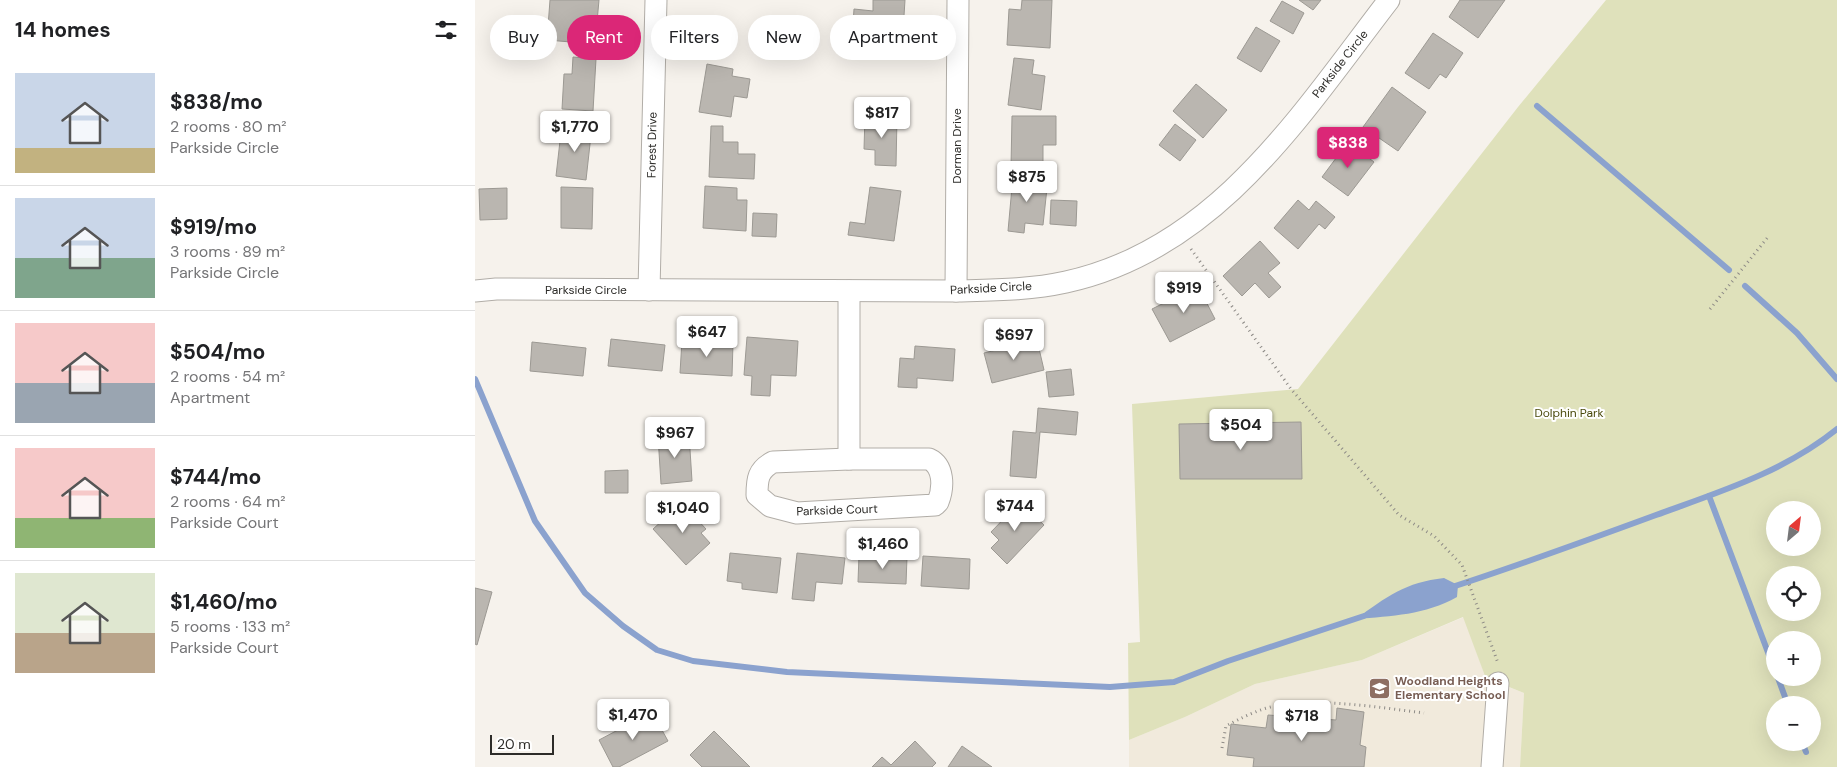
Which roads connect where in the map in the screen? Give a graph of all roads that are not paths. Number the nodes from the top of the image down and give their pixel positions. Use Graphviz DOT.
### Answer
graph roads {
  1 [pos="656,0"];
  2 [pos="958,0"];
  3 [pos="1389,0"];
  4 [pos="649,290"];
  5 [pos="475,291"];
  6 [pos="849,291"];
  7 [pos="956,291"];
  8 [pos="849,459"];
  9 [pos="1499,683"];
  10 [pos="1492,767"];
  1 -- 4 [label="street, Forest Drive"];
  2 -- 7 [label="street, Dorman Drive"];
  3 -- 7 [label="street, Parkside Circle"];
  4 -- 5 [label="street, Parkside Circle"];
  4 -- 6 [label="street, Parkside Circle"];
  6 -- 7 [label="street, Parkside Circle"];
  6 -- 8 [label="street"];
  8 -- 8 [label="street, Parkside Court"];
  9 -- 10 [label="street"];
}
